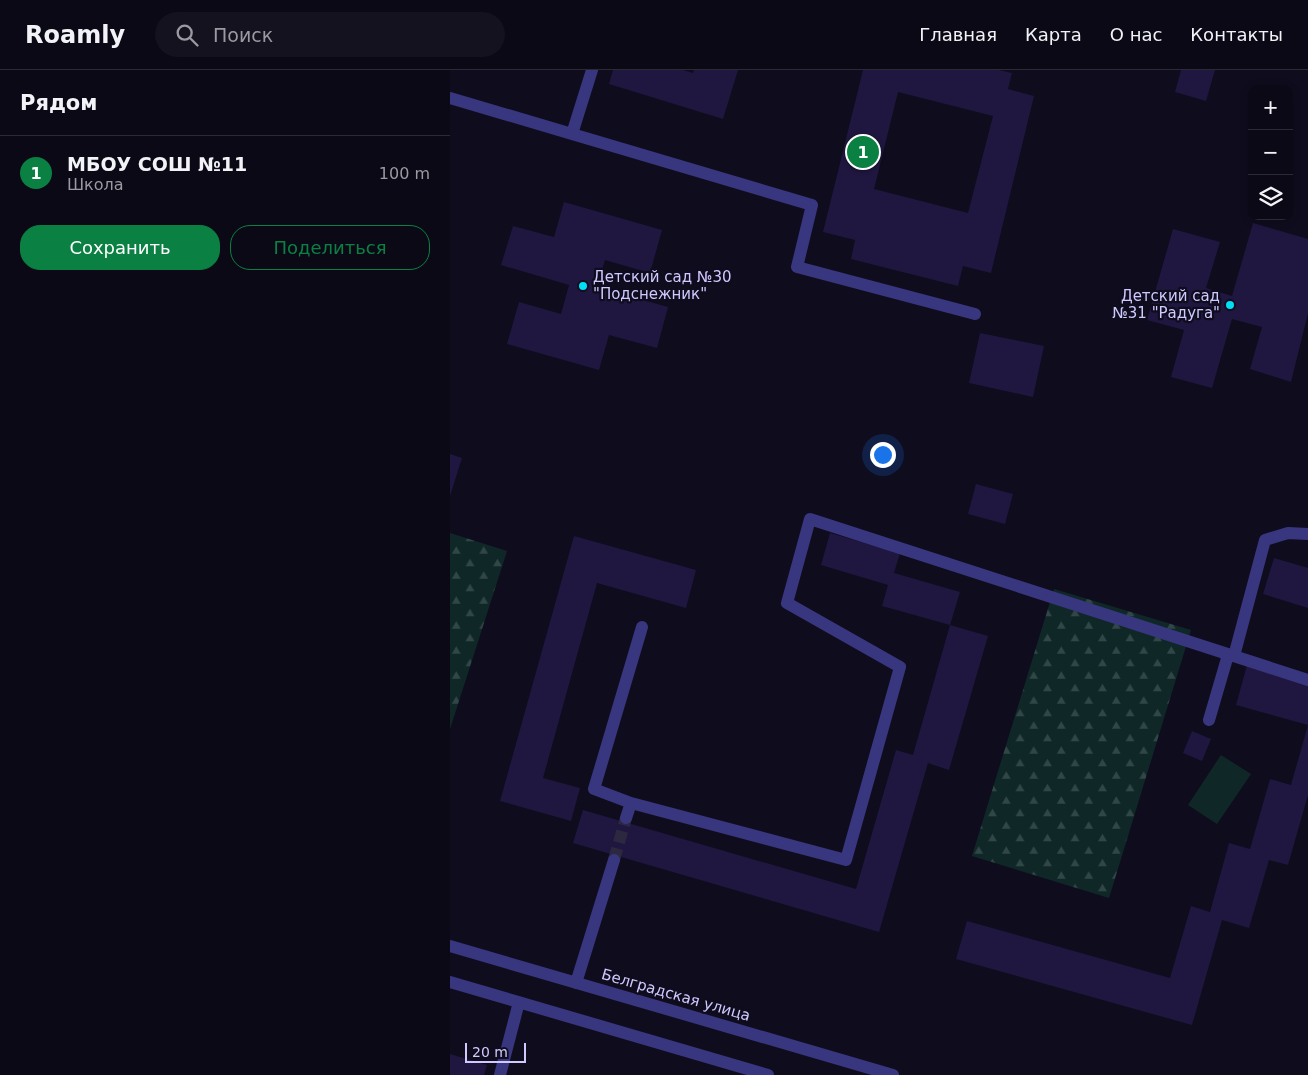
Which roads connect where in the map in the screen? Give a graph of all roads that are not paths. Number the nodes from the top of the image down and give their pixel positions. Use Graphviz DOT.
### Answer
graph roads {
  1 [pos="592,70"];
  2 [pos="450,98"];
  3 [pos="572,134"];
  4 [pos="975,314"];
  5 [pos="1308,534"];
  6 [pos="642,627"];
  7 [pos="1231,656"];
  8 [pos="1308,680"];
  9 [pos="1209,720"];
  10 [pos="631,803"];
  11 [pos="626,818"];
  12 [pos="614,860"];
  13 [pos="450,946"];
  14 [pos="450,982"];
  15 [pos="576,983"];
  16 [pos="520,1002"];
  17 [pos="500,1075"];
  18 [pos="768,1075"];
  19 [pos="893,1075"];
  1 -- 3 [label="street"];
  2 -- 3 [label="street"];
  3 -- 4 [label="street"];
  5 -- 7 [label="street"];
  6 -- 10 [label="street"];
  7 -- 8 [label="street"];
  7 -- 9 [label="street"];
  7 -- 10 [label="street"];
  10 -- 11 [label="street"];
  12 -- 15 [label="street"];
  13 -- 15 [label="street, Белградская улица"];
  14 -- 16 [label="street"];
  15 -- 19 [label="street, Белградская улица"];
  16 -- 17 [label="street"];
  16 -- 18 [label="street"];
}
